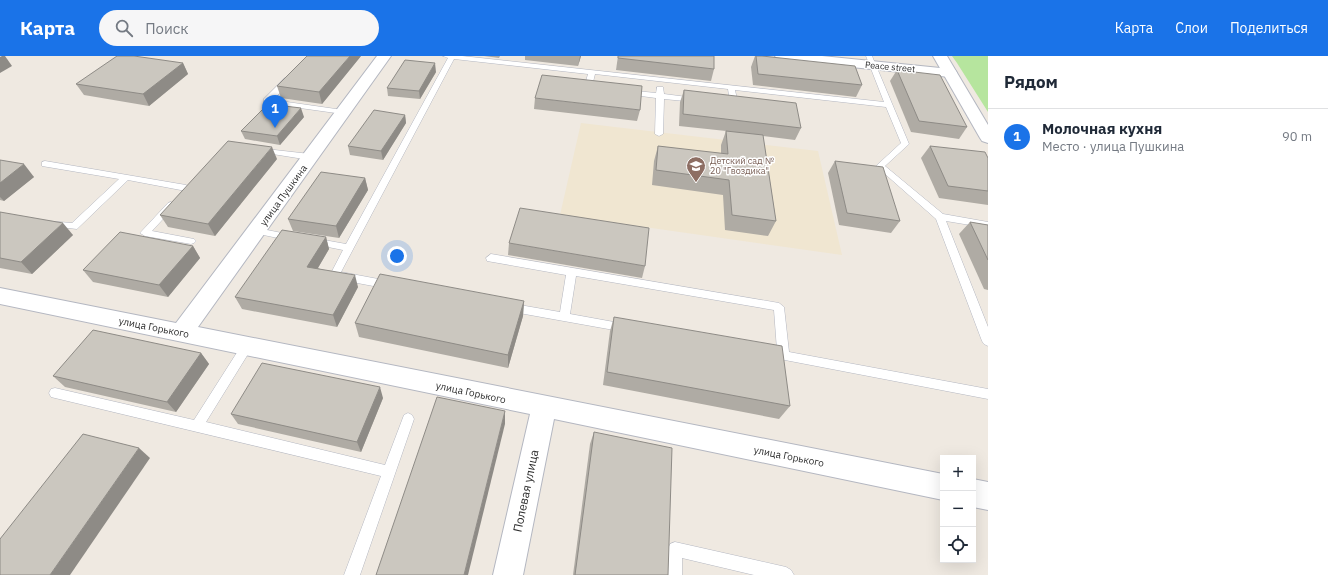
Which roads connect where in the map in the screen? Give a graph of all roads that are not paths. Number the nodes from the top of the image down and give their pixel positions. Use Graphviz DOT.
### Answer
graph roads {
  1 [pos="384,56"];
  2 [pos="448,56"];
  3 [pos="782,56"];
  4 [pos="940,56"];
  5 [pos="872,61"];
  6 [pos="294,73"];
  7 [pos="592,73"];
  8 [pos="950,73"];
  9 [pos="660,80"];
  10 [pos="731,87"];
  11 [pos="604,90"];
  12 [pos="620,91"];
  13 [pos="660,96"];
  14 [pos="704,101"];
  15 [pos="719,102"];
  16 [pos="890,105"];
  17 [pos="343,112"];
  18 [pos="659,134"];
  19 [pos="988,138"];
  20 [pos="250,148"];
  21 [pos="310,157"];
  22 [pos="45,164"];
  23 [pos="126,178"];
  24 [pos="940,217"];
  25 [pos="37,221"];
  26 [pos="988,225"];
  27 [pos="257,232"];
  28 [pos="191,241"];
  29 [pos="349,248"];
  30 [pos="491,258"];
  31 [pos="572,272"];
  32 [pos="404,288"];
  33 [pos="0,296"];
  34 [pos="495,305"];
  35 [pos="564,318"];
  36 [pos="634,330"];
  37 [pos="181,333"];
  38 [pos="988,341"];
  39 [pos="247,346"];
  40 [pos="760,351"];
  41 [pos="783,356"];
  42 [pos="56,393"];
  43 [pos="988,394"];
  44 [pos="544,407"];
  45 [pos="408,419"];
  46 [pos="197,426"];
  47 [pos="389,472"];
  48 [pos="940,486"];
  49 [pos="976,494"];
  50 [pos="988,496"];
  51 [pos="352,575"];
  52 [pos="508,575"];
  53 [pos="674,575"];
  54 [pos="786,575"];
  1 -- 17 [label="street, улица Пушкина"];
  2 -- 7 [label="lane"];
  2 -- 29 [label="lane"];
  3 -- 5 [label="street, Peace street"];
  4 -- 8 [label="street"];
  5 -- 8 [label="street, Peace street"];
  5 -- 16 [label="lane"];
  6 -- 17 [label="lane"];
  7 -- 9 [label="lane"];
  7 -- 11 [label="lane"];
  8 -- 19 [label="street"];
  9 -- 10 [label="lane"];
  9 -- 13 [label="lane"];
  10 -- 15 [label="lane"];
  10 -- 16 [label="lane"];
  12 -- 13 [label="lane"];
  13 -- 14 [label="lane"];
  13 -- 18 [label="lane"];
  16 -- 24 [label="lane"];
  17 -- 21 [label="street, улица Пушкина"];
  20 -- 21 [label="lane"];
  21 -- 27 [label="street, улица Пушкина"];
  22 -- 23 [label="lane"];
  23 -- 25 [label="lane"];
  23 -- 28 [label="lane"];
  24 -- 26 [label="lane"];
  24 -- 38 [label="lane"];
  27 -- 29 [label="lane"];
  27 -- 37 [label="street, улица Пушкина"];
  29 -- 32 [label="lane"];
  30 -- 31 [label="lane"];
  31 -- 35 [label="lane"];
  31 -- 41 [label="lane"];
  33 -- 37 [label="street, улица Горького"];
  34 -- 35 [label="lane"];
  35 -- 36 [label="lane"];
  37 -- 39 [label="street, улица Горького"];
  39 -- 44 [label="street, улица Горького"];
  39 -- 46 [label="lane"];
  40 -- 41 [label="lane"];
  41 -- 43 [label="lane"];
  42 -- 46 [label="lane"];
  44 -- 48 [label="street, улица Горького"];
  44 -- 52 [label="street, Полевая улица"];
  45 -- 47 [label="lane"];
  46 -- 47 [label="lane"];
  47 -- 51 [label="lane"];
  49 -- 50 [label="street"];
  53 -- 54 [label="lane"];
}
